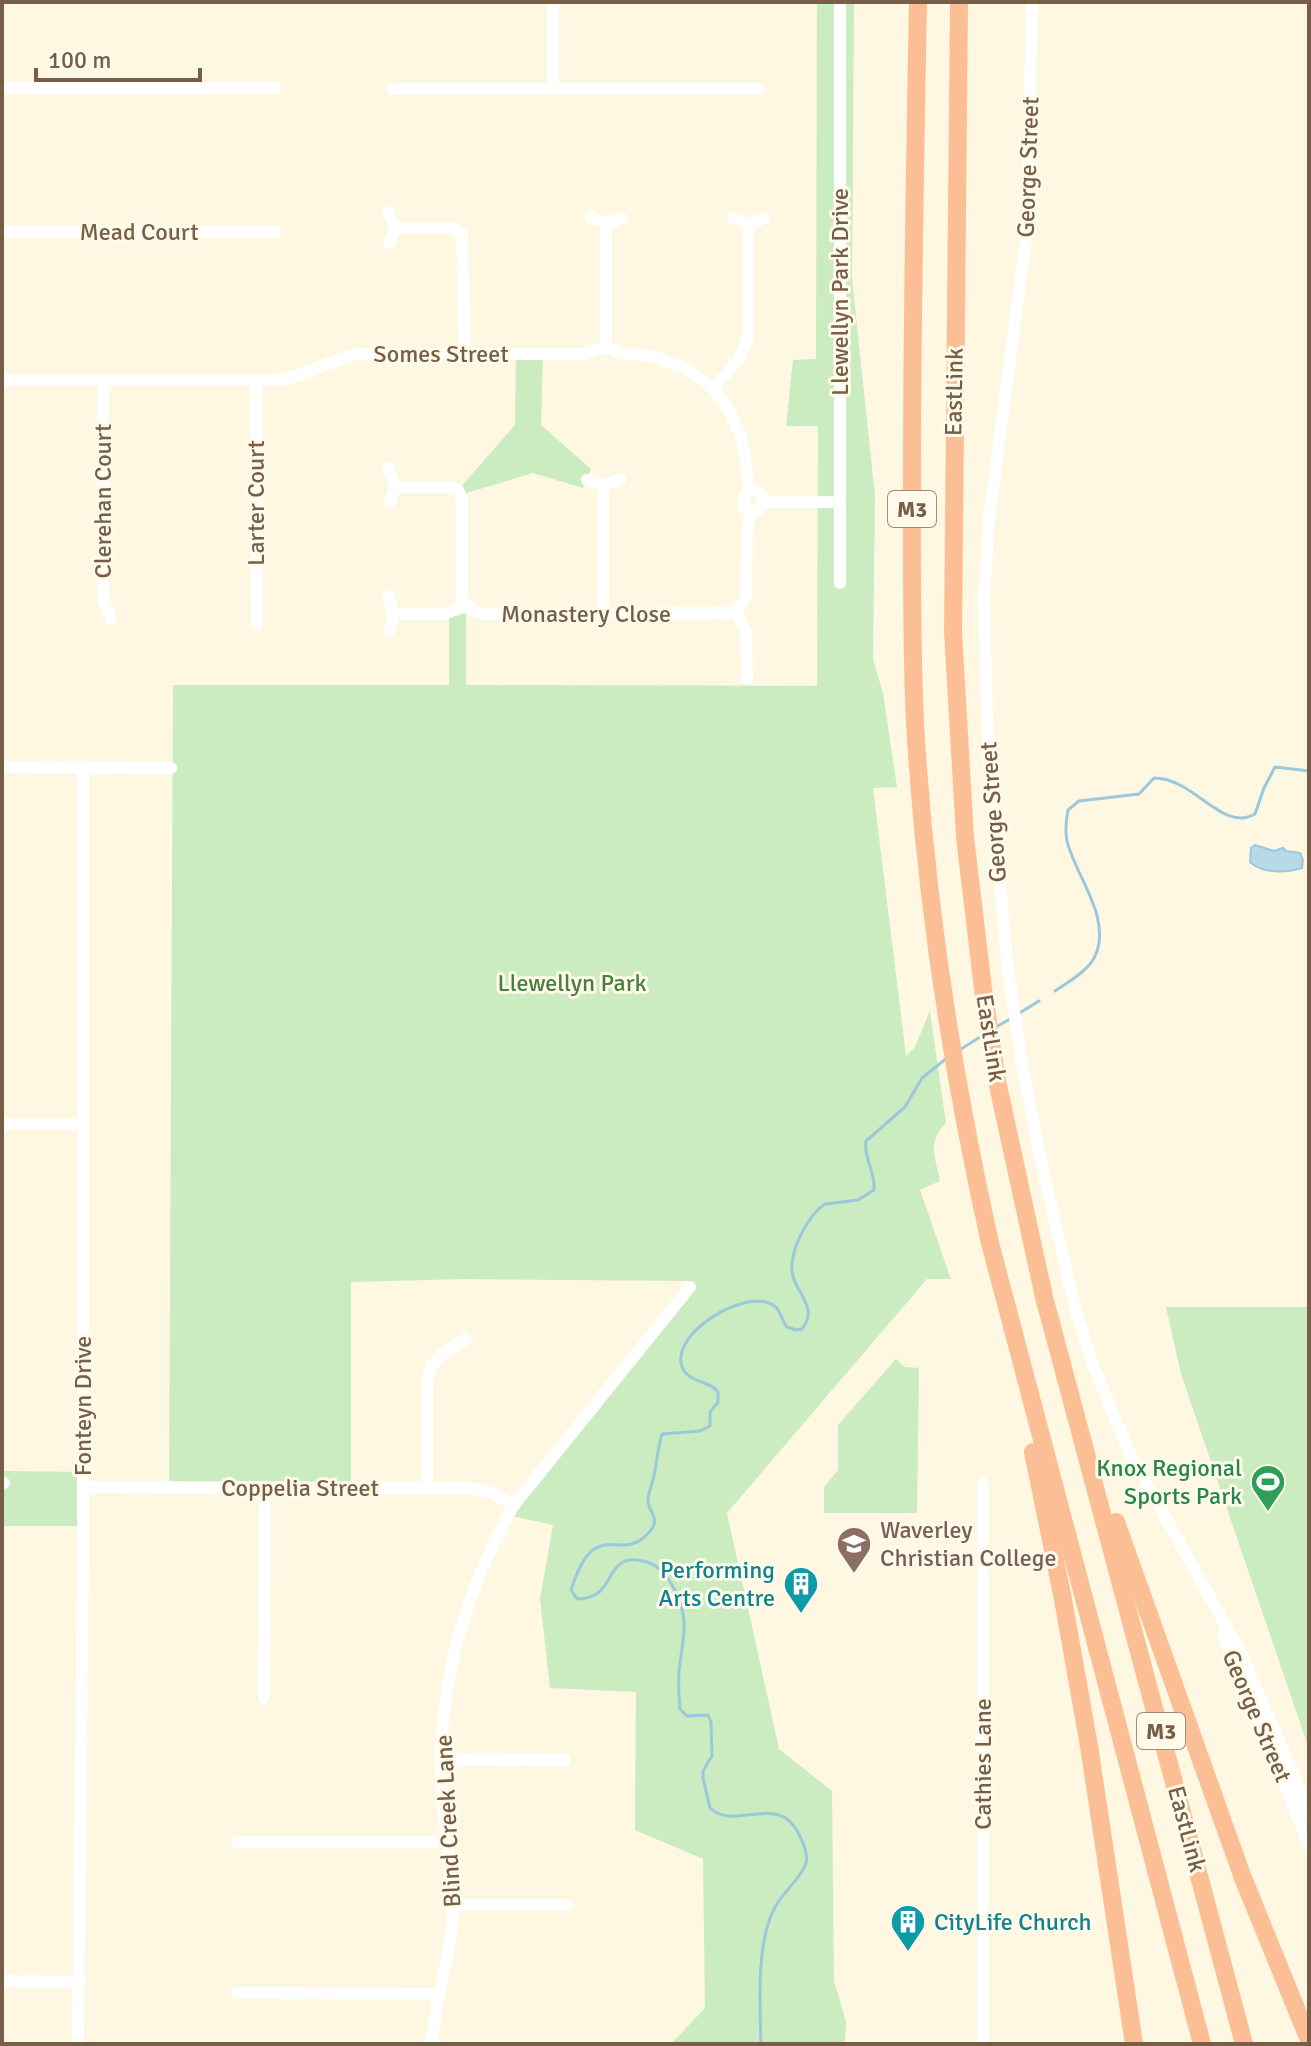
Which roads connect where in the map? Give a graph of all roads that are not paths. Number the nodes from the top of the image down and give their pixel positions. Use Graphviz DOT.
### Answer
graph roads {
  1 [pos="553,2"];
  2 [pos="840,2"];
  3 [pos="918,2"];
  4 [pos="959,2"];
  5 [pos="1032,2"];
  6 [pos="2,88"];
  7 [pos="275,88"];
  8 [pos="553,88"];
  9 [pos="393,89"];
  10 [pos="758,89"];
  11 [pos="388,212"];
  12 [pos="591,217"];
  13 [pos="622,218"];
  14 [pos="733,218"];
  15 [pos="765,218"];
  16 [pos="606,224"];
  17 [pos="748,224"];
  18 [pos="395,228"];
  19 [pos="2,232"];
  20 [pos="275,232"];
  21 [pos="389,243"];
  22 [pos="606,347"];
  23 [pos="465,354"];
  24 [pos="2,380"];
  25 [pos="103,380"];
  26 [pos="256,381"];
  27 [pos="713,388"];
  28 [pos="388,468"];
  29 [pos="621,479"];
  30 [pos="587,480"];
  31 [pos="603,486"];
  32 [pos="395,487"];
  33 [pos="750,491"];
  34 [pos="390,502"];
  35 [pos="763,502"];
  36 [pos="839,502"];
  37 [pos="751,510"];
  38 [pos="840,583"];
  39 [pos="388,596"];
  40 [pos="466,606"];
  41 [pos="735,611"];
  42 [pos="394,614"];
  43 [pos="603,614"];
  44 [pos="111,619"];
  45 [pos="257,625"];
  46 [pos="390,630"];
  47 [pos="747,679"];
  48 [pos="2,767"];
  49 [pos="83,767"];
  50 [pos="171,768"];
  51 [pos="2,1124"];
  52 [pos="82,1124"];
  53 [pos="690,1287"];
  54 [pos="466,1339"];
  55 [pos="1017,1351"];
  56 [pos="1077,1418"];
  57 [pos="983,1483"];
  58 [pos="83,1487"];
  59 [pos="427,1487"];
  60 [pos="265,1488"];
  61 [pos="514,1505"];
  62 [pos="264,1698"];
  63 [pos="441,1759"];
  64 [pos="565,1760"];
  65 [pos="1302,1805"];
  66 [pos="237,1842"];
  67 [pos="448,1842"];
  68 [pos="1309,1844"];
  69 [pos="453,1905"];
  70 [pos="566,1905"];
  71 [pos="2,1981"];
  72 [pos="80,1982"];
  73 [pos="237,1993"];
  74 [pos="440,1994"];
  75 [pos="1132,2038"];
  76 [pos="1308,2038"];
  77 [pos="78,2044"];
  78 [pos="432,2044"];
  79 [pos="983,2044"];
  80 [pos="1202,2044"];
  81 [pos="1244,2044"];
  1 -- 8 [label="street"];
  2 -- 36 [label="street, Llewellyn Park Drive"];
  3 -- 55 [label="highway, EastLink / M3"];
  4 -- 56 [label="highway, EastLink / M3"];
  5 -- 65 [label="street, George Street"];
  6 -- 7 [label="street"];
  8 -- 9 [label="street"];
  8 -- 10 [label="street"];
  11 -- 18 [label="street"];
  12 -- 16 [label="street"];
  13 -- 16 [label="street"];
  14 -- 17 [label="street"];
  15 -- 17 [label="street"];
  16 -- 22 [label="street"];
  17 -- 27 [label="street"];
  18 -- 21 [label="street"];
  18 -- 23 [label="street"];
  19 -- 20 [label="street, Mead Court"];
  22 -- 23 [label="street, Somes Street"];
  22 -- 27 [label="street, Somes Street"];
  23 -- 26 [label="street, Somes Street"];
  24 -- 25 [label="street, Somes Street"];
  25 -- 26 [label="street, Somes Street"];
  25 -- 44 [label="street, Clerehan Court"];
  26 -- 45 [label="street, Larter Court"];
  27 -- 33 [label="street, Somes Street"];
  28 -- 32 [label="street"];
  29 -- 31 [label="street"];
  30 -- 31 [label="street"];
  31 -- 43 [label="street"];
  32 -- 34 [label="street"];
  32 -- 40 [label="street, Monastery Close"];
  33 -- 35 [label="street"];
  33 -- 37 [label="street"];
  35 -- 36 [label="street"];
  35 -- 37 [label="street"];
  36 -- 38 [label="street, Llewellyn Park Drive"];
  37 -- 41 [label="street"];
  39 -- 42 [label="street"];
  40 -- 42 [label="street"];
  40 -- 43 [label="street, Monastery Close"];
  41 -- 43 [label="street, Monastery Close"];
  41 -- 47 [label="street"];
  42 -- 46 [label="street"];
  48 -- 49 [label="street"];
  49 -- 50 [label="street"];
  49 -- 52 [label="street, Fonteyn Drive"];
  51 -- 52 [label="street"];
  52 -- 58 [label="street, Fonteyn Drive"];
  53 -- 61 [label="street, Blind Creek Lane"];
  54 -- 59 [label="street"];
  55 -- 75 [label="highway"];
  55 -- 80 [label="highway, EastLink / M3"];
  56 -- 76 [label="highway"];
  56 -- 81 [label="highway, EastLink / M3"];
  57 -- 79 [label="street, Cathies Lane"];
  58 -- 60 [label="street, Coppelia Street"];
  58 -- 72 [label="street, Fonteyn Drive"];
  59 -- 60 [label="street, Coppelia Street"];
  59 -- 61 [label="street, Coppelia Street"];
  60 -- 62 [label="street"];
  61 -- 63 [label="street, Blind Creek Lane"];
  63 -- 64 [label="street"];
  63 -- 67 [label="street, Blind Creek Lane"];
  65 -- 68 [label="street, George Street"];
  66 -- 67 [label="street"];
  67 -- 69 [label="street, Blind Creek Lane"];
  69 -- 70 [label="street"];
  69 -- 74 [label="street, Blind Creek Lane"];
  71 -- 72 [label="street"];
  72 -- 77 [label="street, Fonteyn Drive"];
  73 -- 74 [label="street"];
  74 -- 78 [label="street, Blind Creek Lane"];
}
